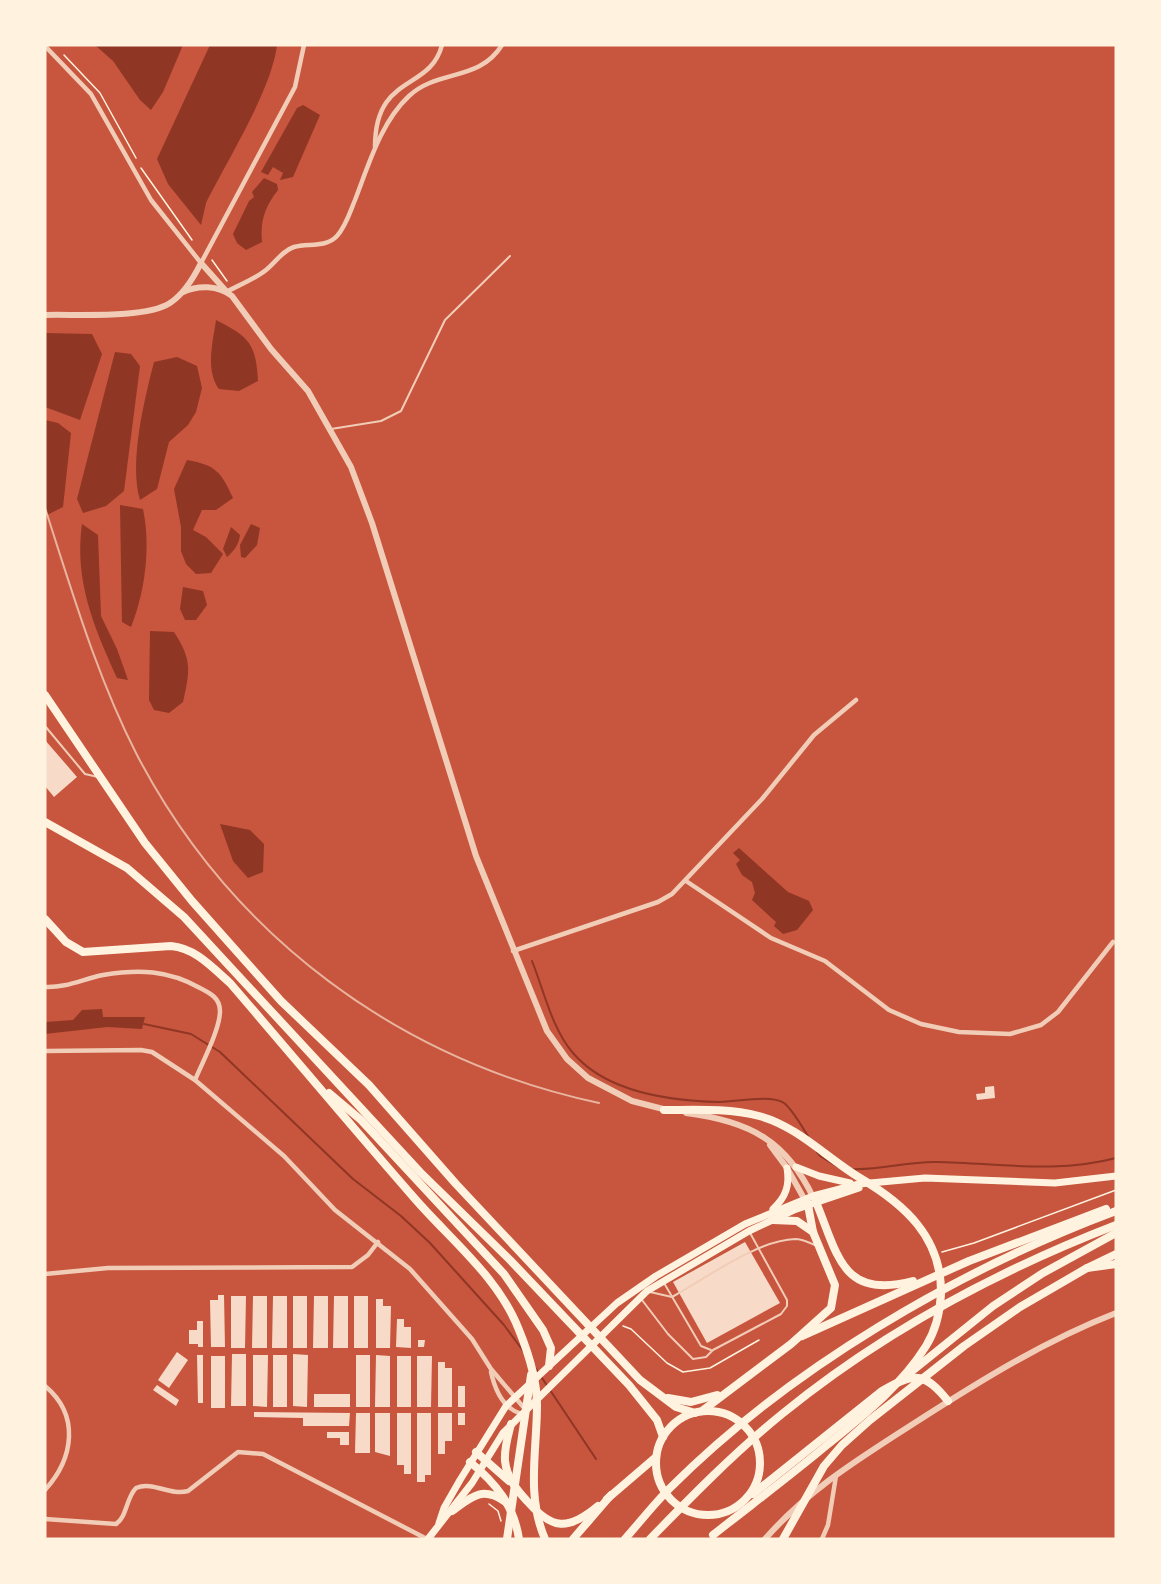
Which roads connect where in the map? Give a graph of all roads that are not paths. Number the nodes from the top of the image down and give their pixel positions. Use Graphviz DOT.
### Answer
graph roads {
  1 [pos="304,45"];
  2 [pos="442,45"];
  3 [pos="502,45"];
  4 [pos="45,46"];
  5 [pos="375,147"];
  6 [pos="510,256"];
  7 [pos="201,263"];
  8 [pos="183,292"];
  9 [pos="226,292"];
  10 [pos="45,315"];
  11 [pos="331,429"];
  12 [pos="45,695"];
  13 [pos="856,700"];
  14 [pos="45,726"];
  15 [pos="103,778"];
  16 [pos="45,822"];
  17 [pos="686,881"];
  18 [pos="45,919"];
  19 [pos="1113,942"];
  20 [pos="513,951"];
  21 [pos="45,987"];
  22 [pos="45,1051"];
  23 [pos="313,1079"];
  24 [pos="195,1080"];
  25 [pos="664,1110"];
  26 [pos="791,1167"];
  27 [pos="420,1172"];
  28 [pos="1116,1176"];
  29 [pos="881,1181"];
  30 [pos="859,1184"];
  31 [pos="810,1200"];
  32 [pos="1116,1208"];
  33 [pos="771,1216"];
  34 [pos="1116,1225"];
  35 [pos="749,1231"];
  36 [pos="813,1232"];
  37 [pos="1116,1233"];
  38 [pos="469,1236"];
  39 [pos="378,1242"];
  40 [pos="759,1249"];
  41 [pos="821,1249"];
  42 [pos="1116,1254"];
  43 [pos="1116,1264"];
  44 [pos="1087,1268"];
  45 [pos="45,1274"];
  46 [pos="935,1275"];
  47 [pos="663,1280"];
  48 [pos="647,1292"];
  49 [pos="630,1293"];
  50 [pos="640,1297"];
  51 [pos="672,1297"];
  52 [pos="1116,1313"];
  53 [pos="802,1336"];
  54 [pos="713,1350"];
  55 [pos="546,1368"];
  56 [pos="491,1369"];
  57 [pos="533,1377"];
  58 [pos="901,1380"];
  59 [pos="45,1386"];
  60 [pos="730,1389"];
  61 [pos="658,1394"];
  62 [pos="516,1398"];
  63 [pos="948,1401"];
  64 [pos="507,1406"];
  65 [pos="523,1412"];
  66 [pos="697,1413"];
  67 [pos="511,1424"];
  68 [pos="663,1437"];
  69 [pos="476,1452"];
  70 [pos="656,1457"];
  71 [pos="486,1460"];
  72 [pos="470,1462"];
  73 [pos="480,1470"];
  74 [pos="837,1473"];
  75 [pos="513,1486"];
  76 [pos="45,1490"];
  77 [pos="612,1495"];
  78 [pos="747,1498"];
  79 [pos="511,1507"];
  80 [pos="738,1507"];
  81 [pos="452,1511"];
  82 [pos="45,1519"];
  83 [pos="439,1523"];
  84 [pos="711,1537"];
  85 [pos="427,1539"];
  86 [pos="507,1539"];
  87 [pos="519,1539"];
  88 [pos="545,1539"];
  89 [pos="573,1539"];
  90 [pos="625,1539"];
  91 [pos="650,1539"];
  92 [pos="765,1539"];
  93 [pos="783,1539"];
  94 [pos="822,1539"];
  1 -- 7 [label="street"];
  2 -- 5 [label="street"];
  3 -- 5 [label="street"];
  4 -- 7 [label="street"];
  5 -- 9 [label="street"];
  6 -- 11 [label="lane"];
  7 -- 8 [label="street"];
  7 -- 9 [label="street"];
  8 -- 9 [label="street"];
  8 -- 10 [label="street"];
  9 -- 11 [label="street"];
  11 -- 20 [label="street"];
  12 -- 15 [label="main road"];
  13 -- 17 [label="street"];
  14 -- 15 [label="lane"];
  15 -- 61 [label="main road"];
  16 -- 27 [label="main road"];
  17 -- 19 [label="street"];
  17 -- 20 [label="street"];
  18 -- 23 [label="main road"];
  20 -- 25 [label="street"];
  21 -- 24 [label="street"];
  22 -- 24 [label="street"];
  23 -- 38 [label="main road"];
  23 -- 57 [label="main road"];
  24 -- 39 [label="street"];
  25 -- 26 [label="street"];
  25 -- 84 [label="main road"];
  26 -- 30 [label="main road"];
  26 -- 31 [label="street"];
  26 -- 33 [label="main road"];
  27 -- 38 [label="main road"];
  27 -- 68 [label="main road"];
  28 -- 29 [label="main road"];
  29 -- 30 [label="main road"];
  29 -- 31 [label="main road"];
  30 -- 31 [label="main road"];
  31 -- 33 [label="main road"];
  31 -- 36 [label="main road"];
  31 -- 46 [label="highway"];
  32 -- 46 [label="highway"];
  32 -- 90 [label="highway"];
  33 -- 35 [label="main road"];
  33 -- 36 [label="main road"];
  33 -- 49 [label="main road"];
  34 -- 91 [label="highway"];
  35 -- 40 [label="lane"];
  35 -- 47 [label="main road"];
  36 -- 41 [label="main road"];
  37 -- 58 [label="highway"];
  38 -- 55 [label="main road"];
  39 -- 45 [label="street"];
  39 -- 56 [label="street"];
  40 -- 41 [label="lane"];
  40 -- 51 [label="lane"];
  40 -- 54 [label="lane"];
  41 -- 53 [label="main road"];
  42 -- 44 [label="highway"];
  43 -- 44 [label="main road"];
  44 -- 93 [label="main road"];
  46 -- 53 [label="highway"];
  47 -- 48 [label="main road"];
  47 -- 51 [label="lane"];
  48 -- 50 [label="main road"];
  48 -- 51 [label="lane"];
  49 -- 50 [label="lane"];
  49 -- 55 [label="main road"];
  50 -- 54 [label="lane"];
  50 -- 65 [label="main road"];
  51 -- 54 [label="lane"];
  52 -- 63 [label="street"];
  53 -- 60 [label="main road"];
  55 -- 57 [label="main road"];
  56 -- 62 [label="street"];
  56 -- 64 [label="street"];
  57 -- 62 [label="main road"];
  57 -- 86 [label="highway"];
  57 -- 88 [label="main road"];
  58 -- 63 [label="main road"];
  58 -- 78 [label="main road"];
  59 -- 76 [label="street"];
  60 -- 61 [label="main road"];
  60 -- 66 [label="main road"];
  61 -- 66 [label="main road"];
  62 -- 64 [label="main road"];
  62 -- 65 [label="street"];
  63 -- 74 [label="street"];
  64 -- 65 [label="street"];
  64 -- 69 [label="main road"];
  65 -- 67 [label="main road"];
  66 -- 68 [label="main road"];
  66 -- 78 [label="main road"];
  67 -- 71 [label="main road"];
  67 -- 75 [label="main road"];
  68 -- 70 [label="main road"];
  69 -- 71 [label="main road"];
  69 -- 72 [label="main road"];
  70 -- 77 [label="main road"];
  70 -- 80 [label="main road"];
  71 -- 73 [label="main road"];
  71 -- 75 [label="main road"];
  72 -- 73 [label="highway"];
  72 -- 83 [label="main road"];
  73 -- 79 [label="highway"];
  73 -- 81 [label="main road"];
  74 -- 92 [label="street"];
  74 -- 94 [label="street"];
  75 -- 77 [label="main road"];
  77 -- 89 [label="highway"];
  78 -- 80 [label="main road"];
  79 -- 81 [label="highway"];
  79 -- 87 [label="highway"];
  80 -- 84 [label="main road"];
  81 -- 83 [label="main road"];
  82 -- 85 [label="street"];
  83 -- 85 [label="main road"];
}
